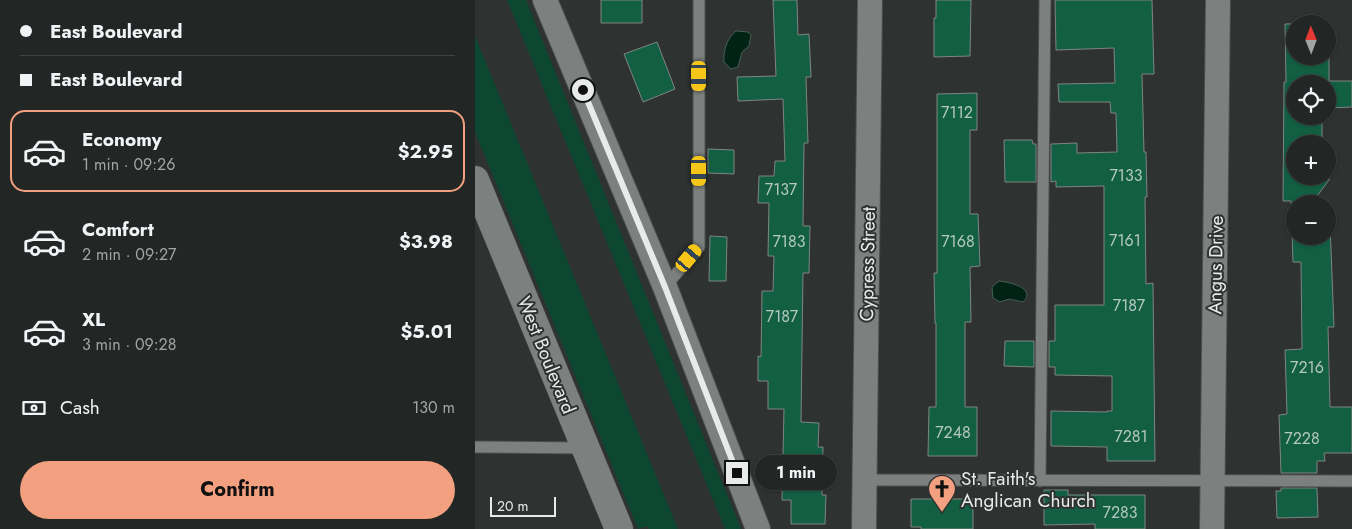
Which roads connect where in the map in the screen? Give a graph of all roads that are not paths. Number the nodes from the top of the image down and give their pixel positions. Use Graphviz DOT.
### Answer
graph roads {
  1 [pos="545,0"];
  2 [pos="699,0"];
  3 [pos="870,0"];
  4 [pos="1045,0"];
  5 [pos="1218,0"];
  6 [pos="475,180"];
  7 [pos="665,287"];
  8 [pos="475,447"];
  9 [pos="585,448"];
  10 [pos="864,480"];
  11 [pos="1040,481"];
  12 [pos="1213,481"];
  13 [pos="1352,481"];
  14 [pos="619,529"];
  15 [pos="758,529"];
  16 [pos="864,529"];
  17 [pos="1212,529"];
  1 -- 7 [label="street"];
  2 -- 7 [label="lane"];
  3 -- 10 [label="street, Cypress Street"];
  4 -- 11 [label="lane"];
  5 -- 12 [label="street, Angus Drive"];
  6 -- 9 [label="street, West Boulevard"];
  7 -- 15 [label="street"];
  8 -- 9 [label="lane"];
  9 -- 14 [label="street, West Boulevard"];
  10 -- 11 [label="lane"];
  10 -- 16 [label="street, Cypress Street"];
  11 -- 12 [label="lane"];
  12 -- 13 [label="lane"];
  12 -- 17 [label="street, Angus Drive"];
}
